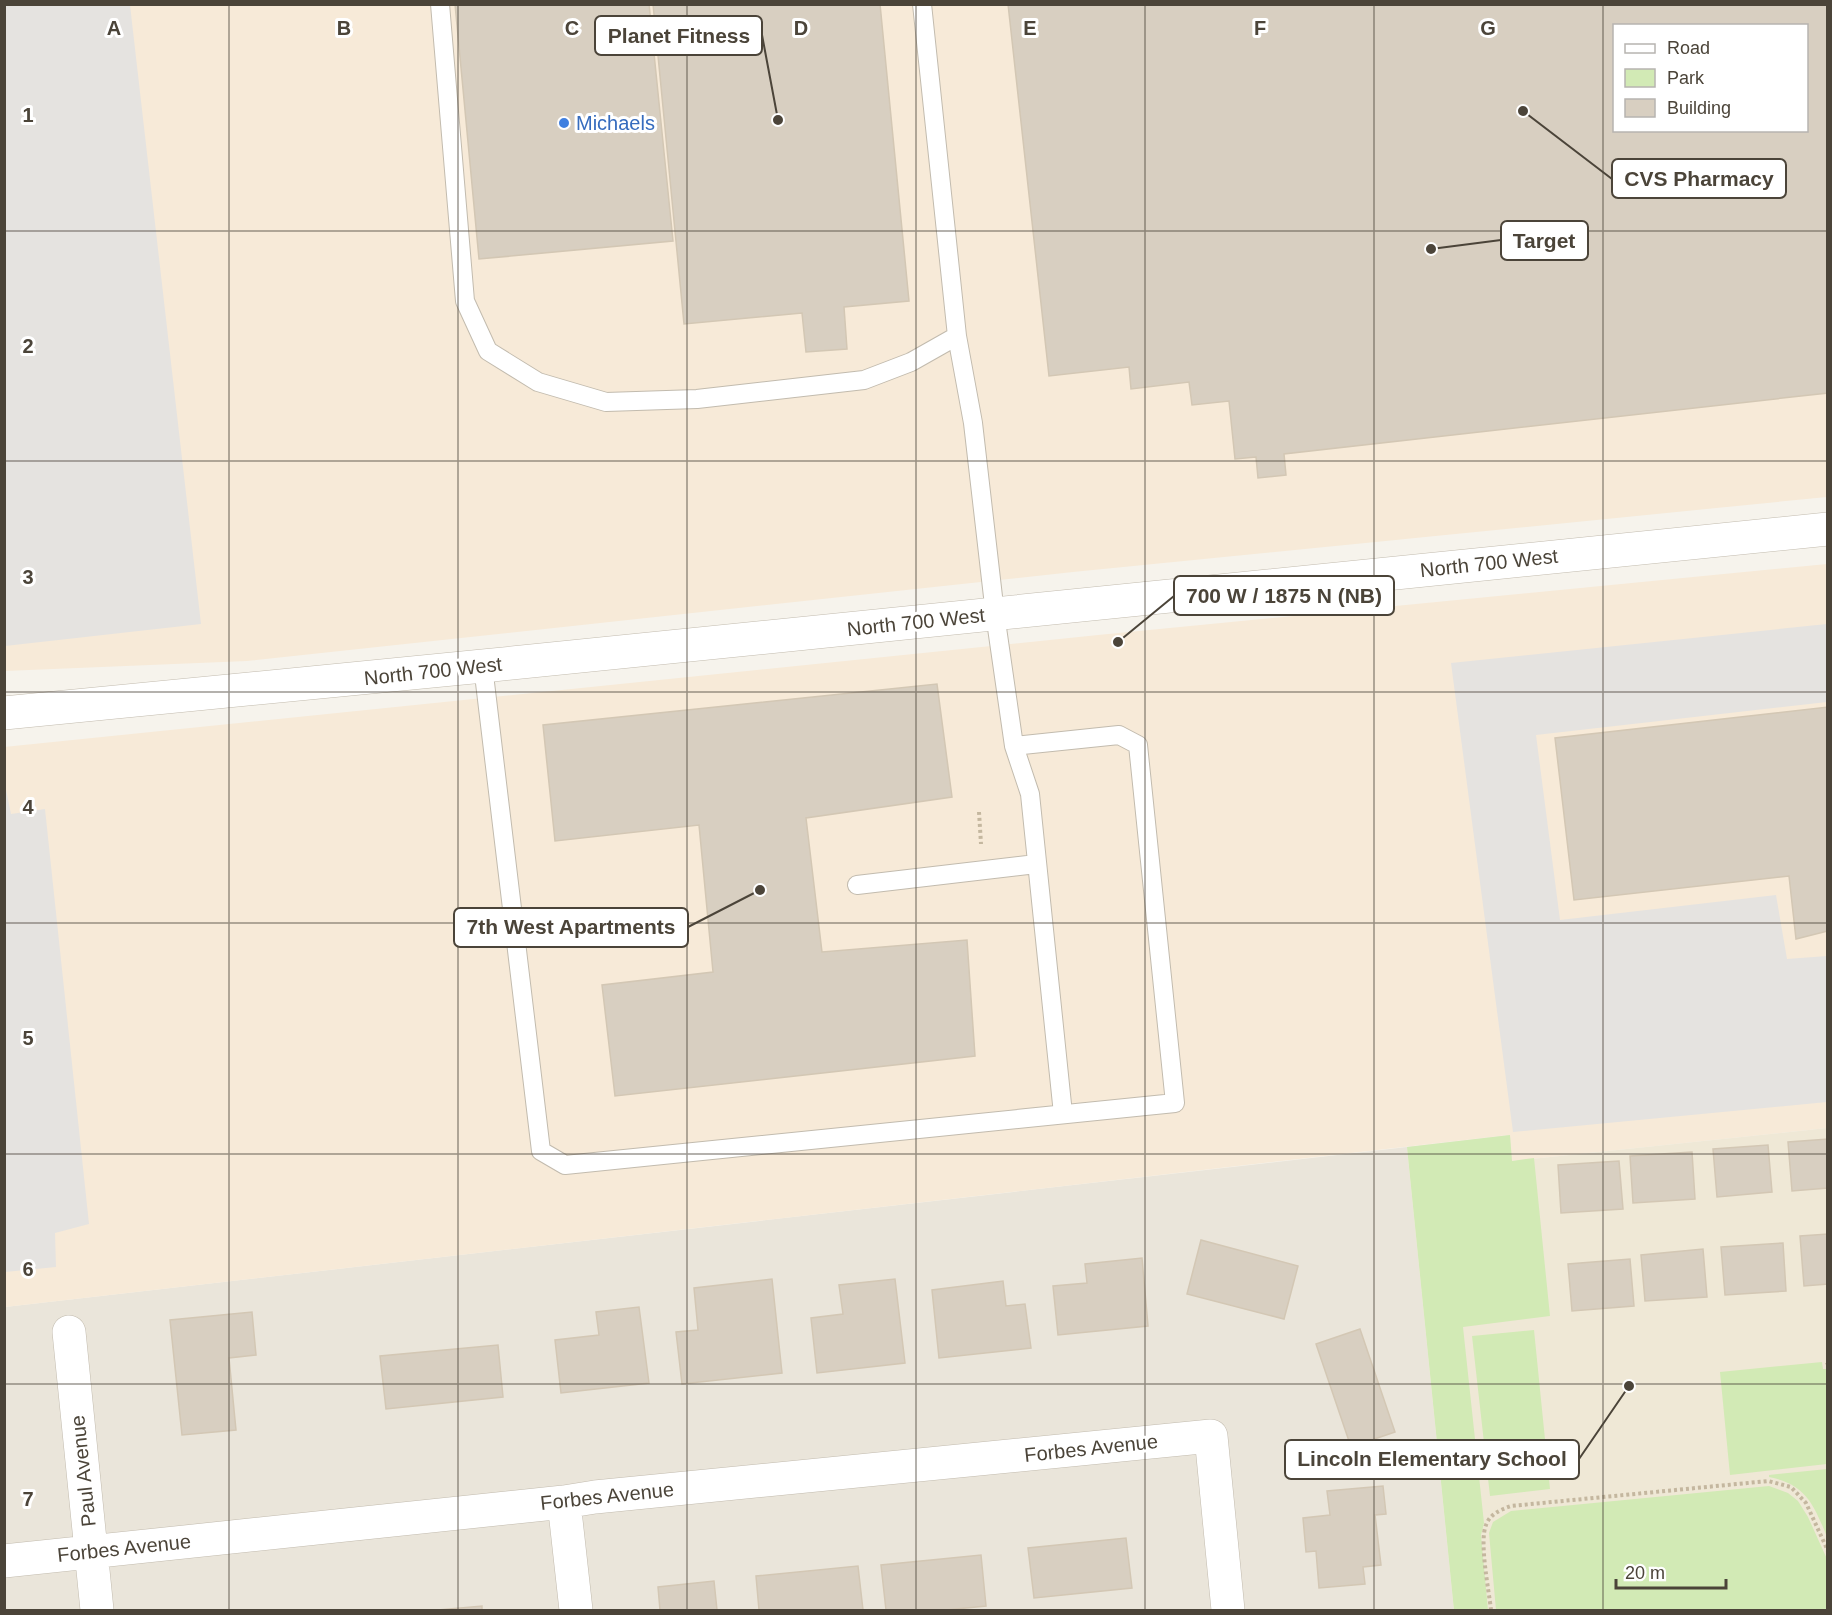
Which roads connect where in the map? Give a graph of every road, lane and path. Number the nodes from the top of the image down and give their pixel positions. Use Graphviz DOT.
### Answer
graph roads {
  1 [pos="441,4"];
  2 [pos="922,4"];
  3 [pos="957,336"];
  4 [pos="1827,529"];
  5 [pos="995,614"];
  6 [pos="483,666"];
  7 [pos="4,713"];
  8 [pos="1014,746"];
  9 [pos="1036,864"];
  10 [pos="856,885"];
  11 [pos="1063,1114"];
  12 [pos="69,1332"];
  13 [pos="564,1502"];
  14 [pos="1827,1551"];
  15 [pos="91,1552"];
  16 [pos="4,1561"];
  17 [pos="97,1611"];
  18 [pos="576,1611"];
  19 [pos="1228,1611"];
  20 [pos="1491,1611"];
  1 -- 3 [label="lane"];
  2 -- 3 [label="lane"];
  3 -- 5 [label="lane"];
  4 -- 5 [label="street, North 700 West"];
  5 -- 6 [label="street, North 700 West"];
  5 -- 8 [label="lane"];
  6 -- 7 [label="street, North 700 West"];
  6 -- 11 [label="lane"];
  8 -- 9 [label="lane"];
  8 -- 11 [label="lane"];
  9 -- 10 [label="lane"];
  9 -- 11 [label="lane"];
  12 -- 15 [label="street, Paul Avenue"];
  13 -- 15 [label="street, Forbes Avenue"];
  13 -- 18 [label="street"];
  13 -- 19 [label="street, Forbes Avenue"];
  14 -- 20 [label="path"];
  15 -- 16 [label="street, Forbes Avenue"];
  15 -- 17 [label="street, Paul Avenue"];
}
